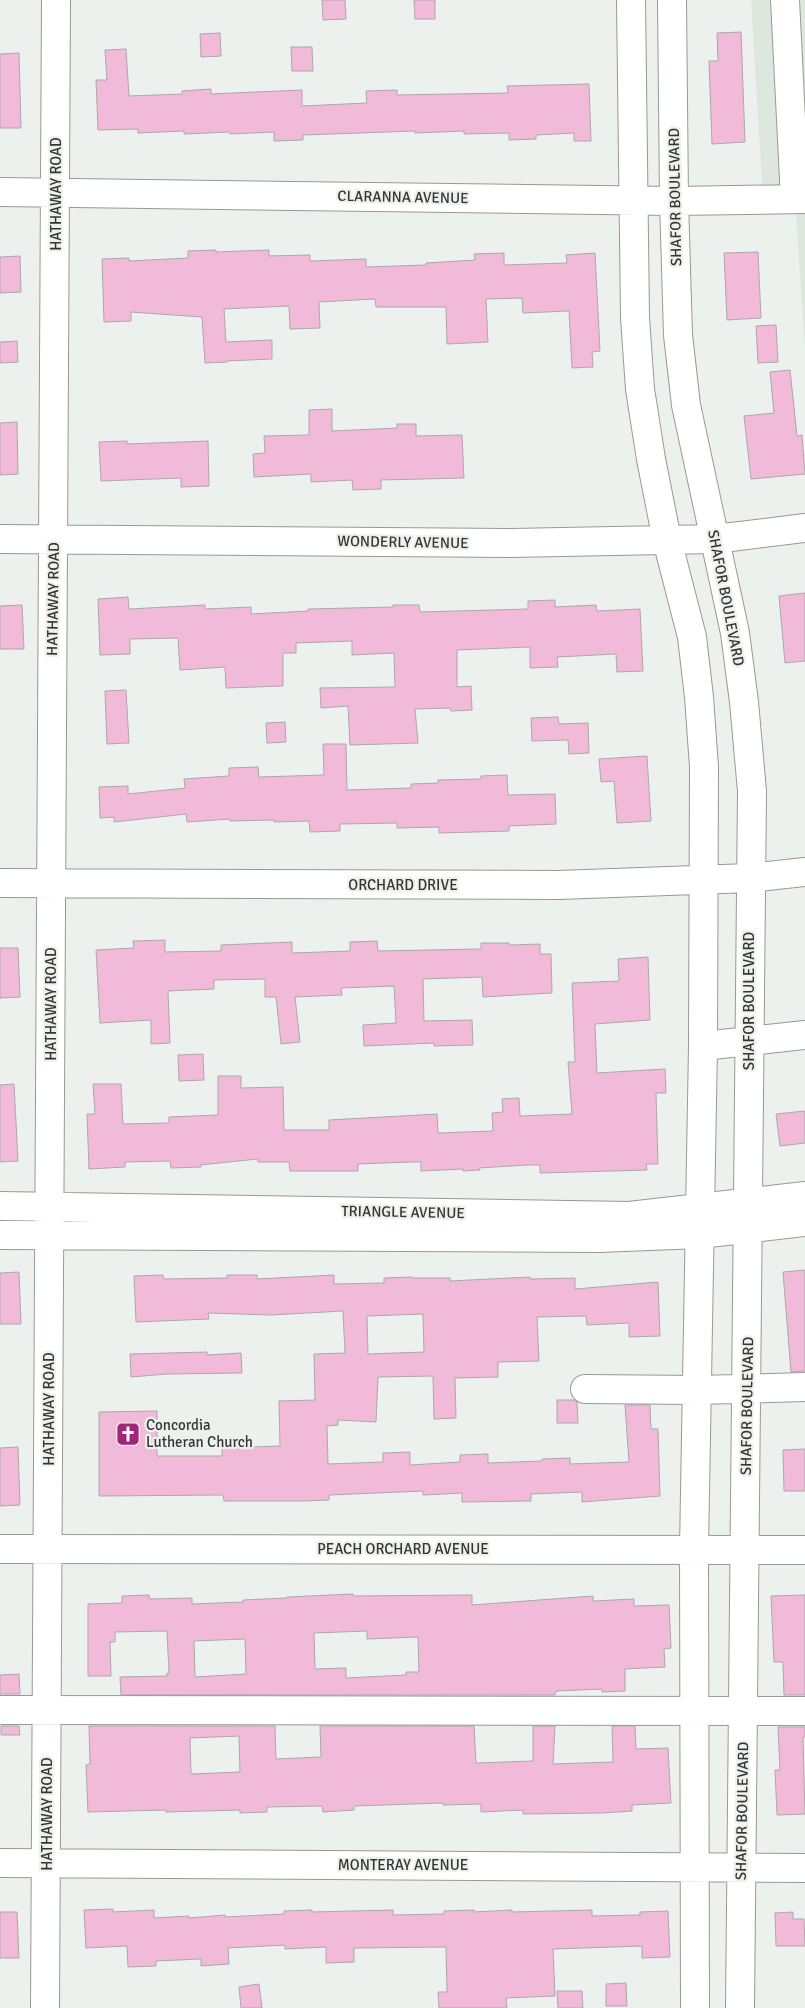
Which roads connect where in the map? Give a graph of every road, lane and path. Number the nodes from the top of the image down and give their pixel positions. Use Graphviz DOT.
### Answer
graph roads {
  1 [pos="56,0"];
  2 [pos="631,0"];
  3 [pos="672,0"];
  4 [pos="792,8"];
  5 [pos="0,192"];
  6 [pos="56,192"];
  7 [pos="800,199"];
  8 [pos="633,200"];
  9 [pos="674,201"];
  10 [pos="805,528"];
  11 [pos="0,539"];
  12 [pos="54,539"];
  13 [pos="715,539"];
  14 [pos="667,540"];
  15 [pos="805,872"];
  16 [pos="750,878"];
  17 [pos="704,880"];
  18 [pos="0,882"];
  19 [pos="51,883"];
  20 [pos="805,1035"];
  21 [pos="749,1040"];
  22 [pos="703,1046"];
  23 [pos="805,1196"];
  24 [pos="0,1206"];
  25 [pos="51,1206"];
  26 [pos="749,1214"];
  27 [pos="700,1221"];
  28 [pos="805,1222"];
  29 [pos="384,1224"];
  30 [pos="0,1235"];
  31 [pos="51,1236"];
  32 [pos="805,1387"];
  33 [pos="747,1388"];
  34 [pos="585,1389"];
  35 [pos="698,1390"];
  36 [pos="0,1549"];
  37 [pos="48,1549"];
  38 [pos="694,1549"];
  39 [pos="745,1549"];
  40 [pos="805,1550"];
  41 [pos="0,1710"];
  42 [pos="48,1710"];
  43 [pos="694,1710"];
  44 [pos="743,1711"];
  45 [pos="805,1711"];
  46 [pos="0,1863"];
  47 [pos="46,1863"];
  48 [pos="694,1868"];
  49 [pos="741,1868"];
  50 [pos="805,1868"];
  51 [pos="45,2008"];
  52 [pos="695,2008"];
  53 [pos="740,2008"];
  1 -- 6 [label="street, HATHAWAY ROAD"];
  2 -- 8 [label="street"];
  3 -- 9 [label="street, SHAFOR BOULEVARD"];
  4 -- 7 [label="street"];
  5 -- 6 [label="street, CLARANNA AVENUE"];
  6 -- 8 [label="street, CLARANNA AVENUE"];
  6 -- 12 [label="street, HATHAWAY ROAD"];
  7 -- 9 [label="street, CLARANNA AVENUE"];
  8 -- 9 [label="street, CLARANNA AVENUE"];
  8 -- 14 [label="street"];
  9 -- 13 [label="street, SHAFOR BOULEVARD"];
  10 -- 13 [label="street, WONDERLY AVENUE"];
  11 -- 12 [label="street, WONDERLY AVENUE"];
  12 -- 14 [label="street, WONDERLY AVENUE"];
  12 -- 19 [label="street, HATHAWAY ROAD"];
  13 -- 14 [label="street, WONDERLY AVENUE"];
  13 -- 16 [label="street, SHAFOR BOULEVARD"];
  14 -- 17 [label="street"];
  15 -- 16 [label="street, ORCHARD DRIVE"];
  16 -- 17 [label="street, ORCHARD DRIVE"];
  16 -- 21 [label="street, SHAFOR BOULEVARD"];
  17 -- 19 [label="street, ORCHARD DRIVE"];
  17 -- 22 [label="street"];
  18 -- 19 [label="street, ORCHARD DRIVE"];
  19 -- 25 [label="street, HATHAWAY ROAD"];
  20 -- 21 [label="street"];
  21 -- 22 [label="street"];
  21 -- 26 [label="street, SHAFOR BOULEVARD"];
  22 -- 27 [label="street"];
  23 -- 26 [label="street, TRIANGLE AVENUE"];
  24 -- 25 [label="street, TRIANGLE AVENUE"];
  25 -- 29 [label="street, TRIANGLE AVENUE"];
  25 -- 31 [label="street, HATHAWAY ROAD"];
  26 -- 27 [label="street, TRIANGLE AVENUE"];
  26 -- 28 [label="street, TRIANGLE AVENUE"];
  26 -- 33 [label="street, SHAFOR BOULEVARD"];
  27 -- 29 [label="street, TRIANGLE AVENUE"];
  27 -- 35 [label="street"];
  29 -- 31 [label="street, TRIANGLE AVENUE"];
  30 -- 31 [label="street, TRIANGLE AVENUE"];
  31 -- 37 [label="street, HATHAWAY ROAD"];
  32 -- 33 [label="street"];
  33 -- 35 [label="street"];
  33 -- 39 [label="street, SHAFOR BOULEVARD"];
  34 -- 35 [label="street"];
  35 -- 38 [label="street"];
  36 -- 37 [label="street, PEACH ORCHARD AVENUE"];
  37 -- 38 [label="street, PEACH ORCHARD AVENUE"];
  37 -- 42 [label="street, HATHAWAY ROAD"];
  38 -- 39 [label="street, PEACH ORCHARD AVENUE"];
  38 -- 43 [label="street"];
  39 -- 40 [label="street, PEACH ORCHARD AVENUE"];
  39 -- 44 [label="street, SHAFOR BOULEVARD"];
  41 -- 42 [label="street"];
  42 -- 43 [label="street"];
  42 -- 47 [label="street, HATHAWAY ROAD"];
  43 -- 44 [label="street"];
  43 -- 48 [label="street"];
  44 -- 45 [label="street"];
  44 -- 49 [label="street, SHAFOR BOULEVARD"];
  46 -- 47 [label="street, MONTERAY AVENUE"];
  47 -- 48 [label="street, MONTERAY AVENUE"];
  47 -- 51 [label="street, HATHAWAY ROAD"];
  48 -- 49 [label="street, MONTERAY AVENUE"];
  48 -- 52 [label="street"];
  49 -- 50 [label="street, MONTERAY AVENUE"];
  49 -- 53 [label="street, SHAFOR BOULEVARD"];
}
